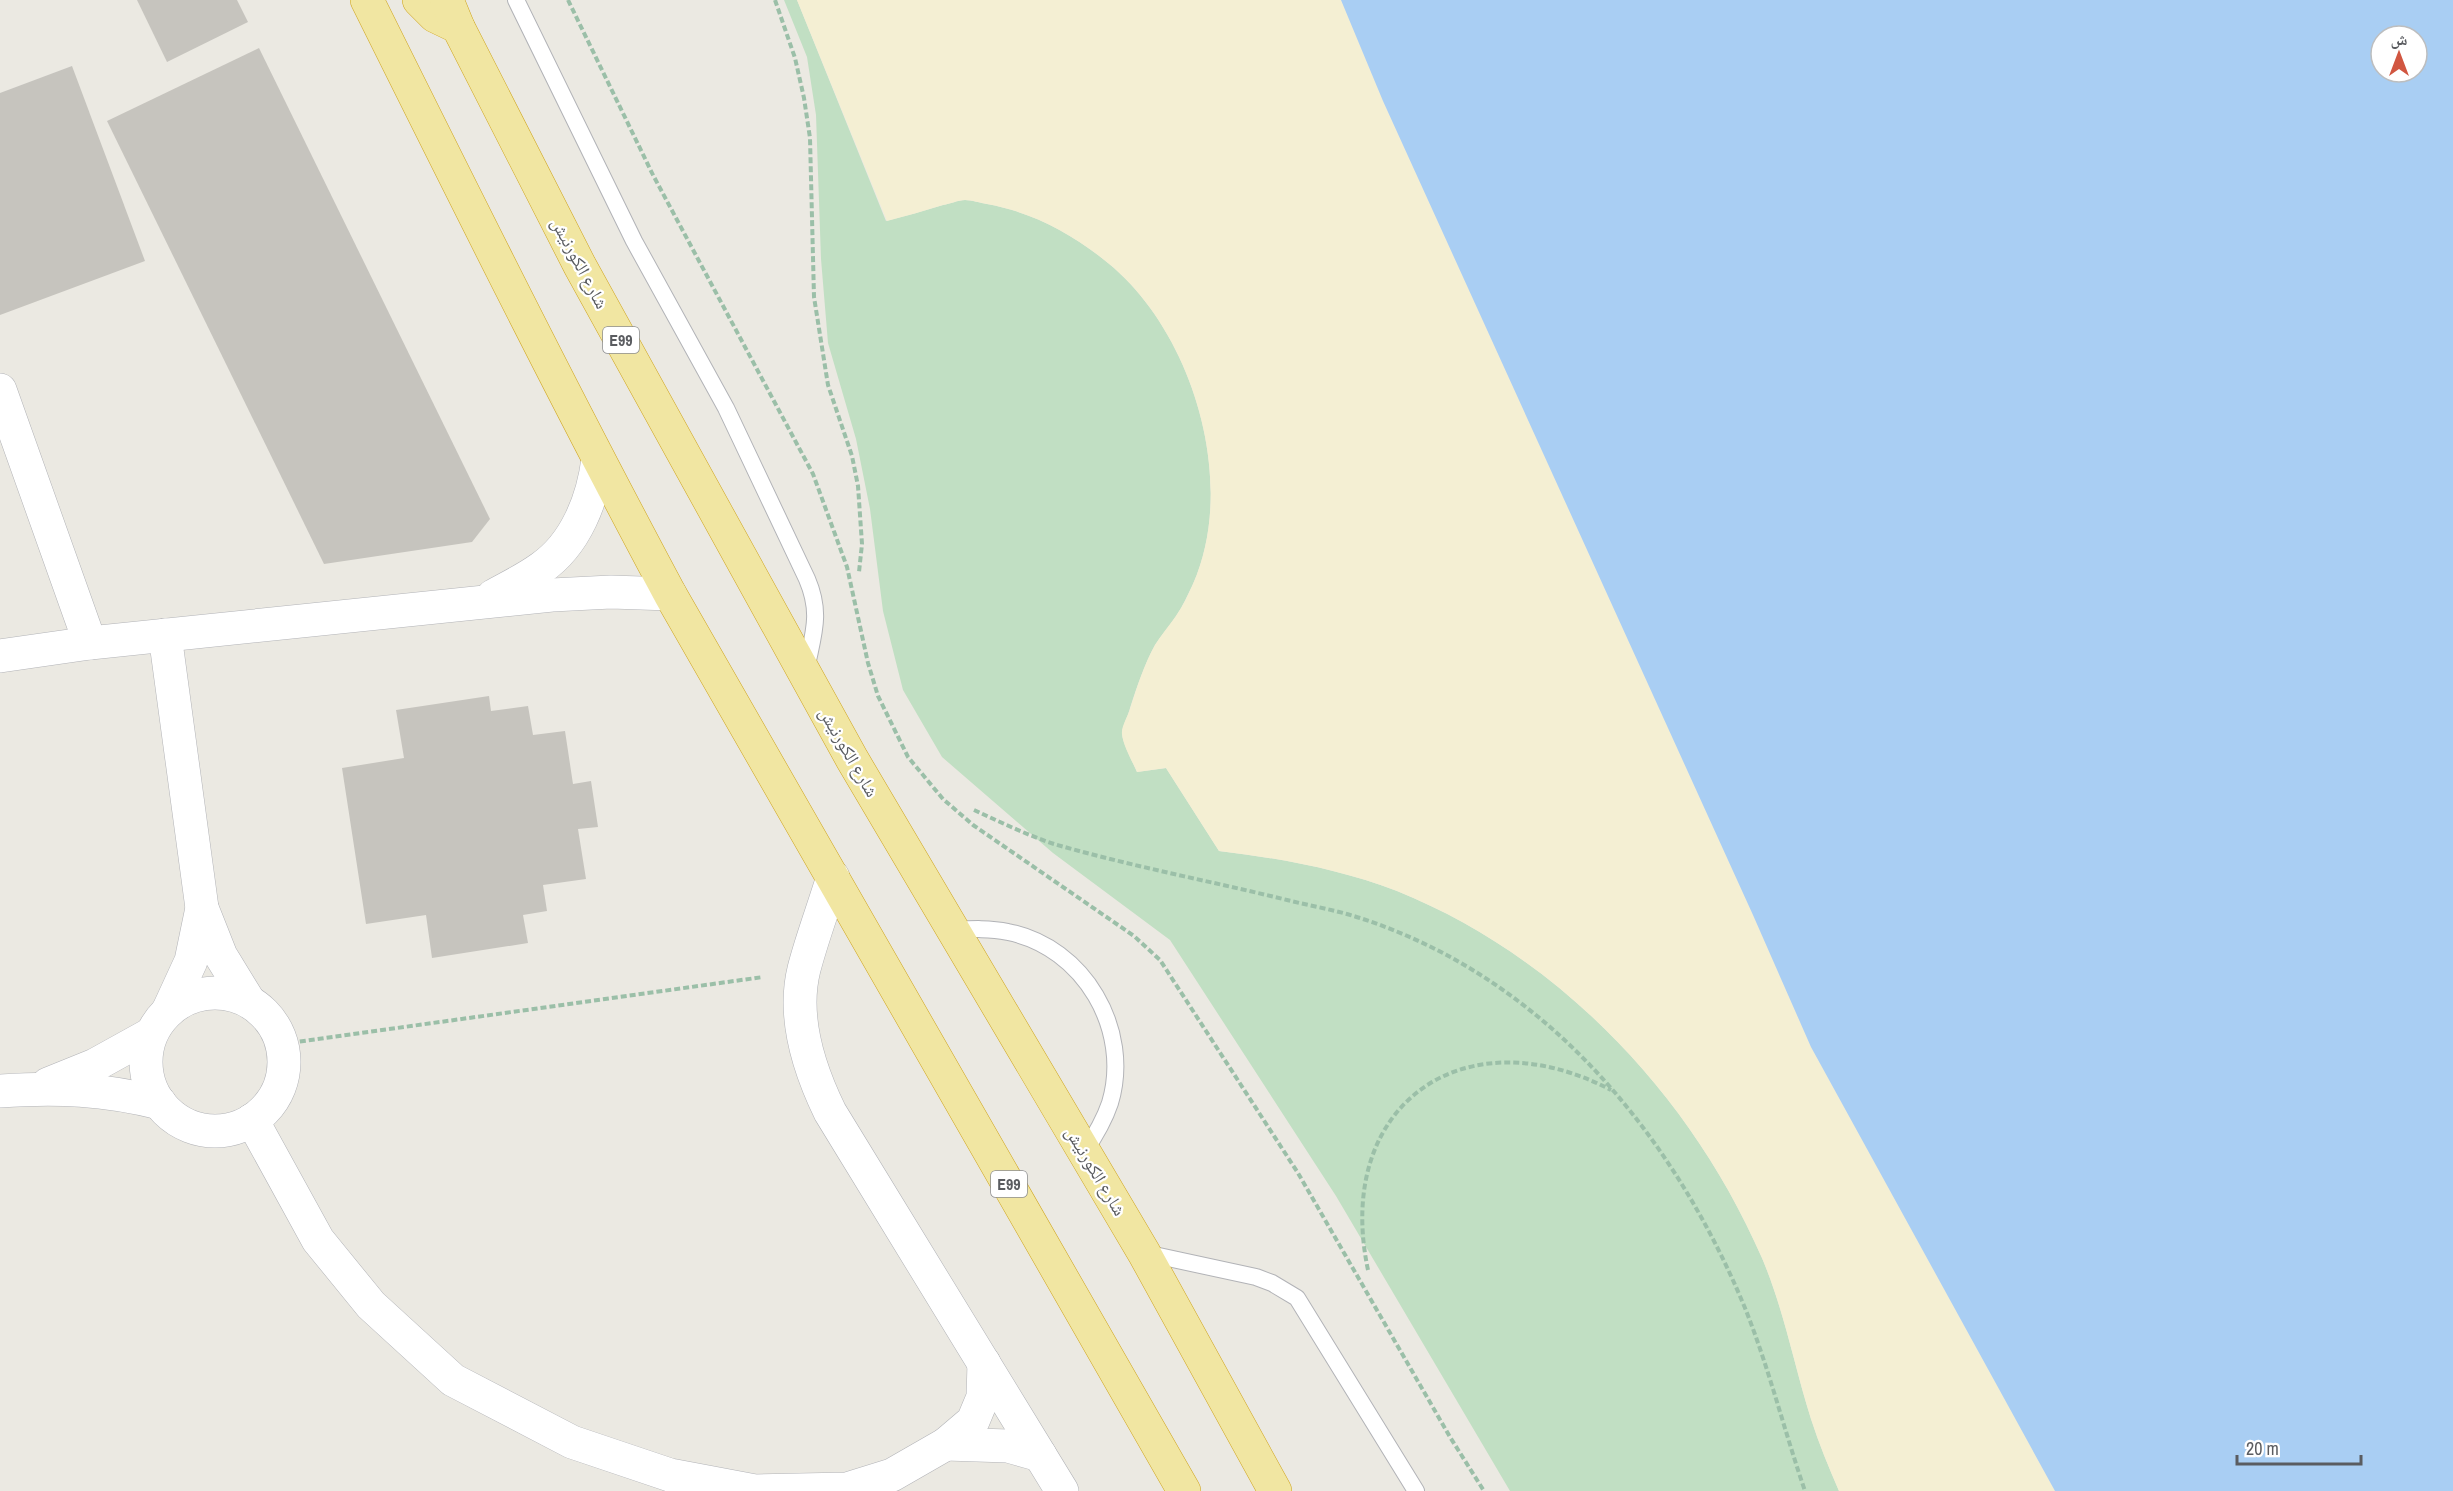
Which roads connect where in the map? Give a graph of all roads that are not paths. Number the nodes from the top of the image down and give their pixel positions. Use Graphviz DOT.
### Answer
graph roads {
  1 [pos="367,0"];
  2 [pos="419,0"];
  3 [pos="516,0"];
  4 [pos="452,13"];
  5 [pos="0,390"];
  6 [pos="598,459"];
  7 [pos="670,594"];
  8 [pos="481,603"];
  9 [pos="165,635"];
  10 [pos="90,643"];
  11 [pos="0,656"];
  12 [pos="805,674"];
  13 [pos="833,877"];
  14 [pos="202,908"];
  15 [pos="953,930"];
  16 [pos="248,1000"];
  17 [pos="159,1022"];
  18 [pos="35,1088"];
  19 [pos="0,1091"];
  20 [pos="159,1104"];
  21 [pos="252,1120"];
  22 [pos="1084,1152"];
  23 [pos="1144,1253"];
  24 [pos="984,1363"];
  25 [pos="946,1444"];
  26 [pos="1040,1455"];
  27 [pos="1062,1491"];
  28 [pos="1184,1491"];
  29 [pos="1275,1491"];
  30 [pos="1416,1491"];
  1 -- 6 [label="highway, E99"];
  2 -- 4 [label="highway"];
  3 -- 12 [label="lane"];
  4 -- 12 [label="highway, شارع الكورنيش / E99"];
  5 -- 10 [label="street"];
  6 -- 7 [label="highway, E99"];
  6 -- 8 [label="street"];
  7 -- 8 [label="street"];
  7 -- 13 [label="highway, E99"];
  8 -- 9 [label="street"];
  9 -- 10 [label="street"];
  9 -- 14 [label="street"];
  10 -- 11 [label="street"];
  12 -- 15 [label="highway, شارع الكورنيش / E99"];
  13 -- 24 [label="street"];
  13 -- 28 [label="highway, E99"];
  14 -- 16 [label="street"];
  14 -- 17 [label="street"];
  15 -- 22 [label="highway, شارع الكورنيش / E99"];
  15 -- 22 [label="lane"];
  16 -- 17 [label="street"];
  16 -- 21 [label="street"];
  17 -- 18 [label="street"];
  17 -- 20 [label="street"];
  18 -- 19 [label="street"];
  18 -- 20 [label="street"];
  20 -- 21 [label="street"];
  21 -- 25 [label="street"];
  22 -- 23 [label="highway, شارع الكورنيش / E99"];
  23 -- 29 [label="highway, شارع الكورنيش / E99"];
  23 -- 30 [label="lane"];
  24 -- 25 [label="street"];
  24 -- 26 [label="street"];
  25 -- 26 [label="street"];
  26 -- 27 [label="street"];
}
